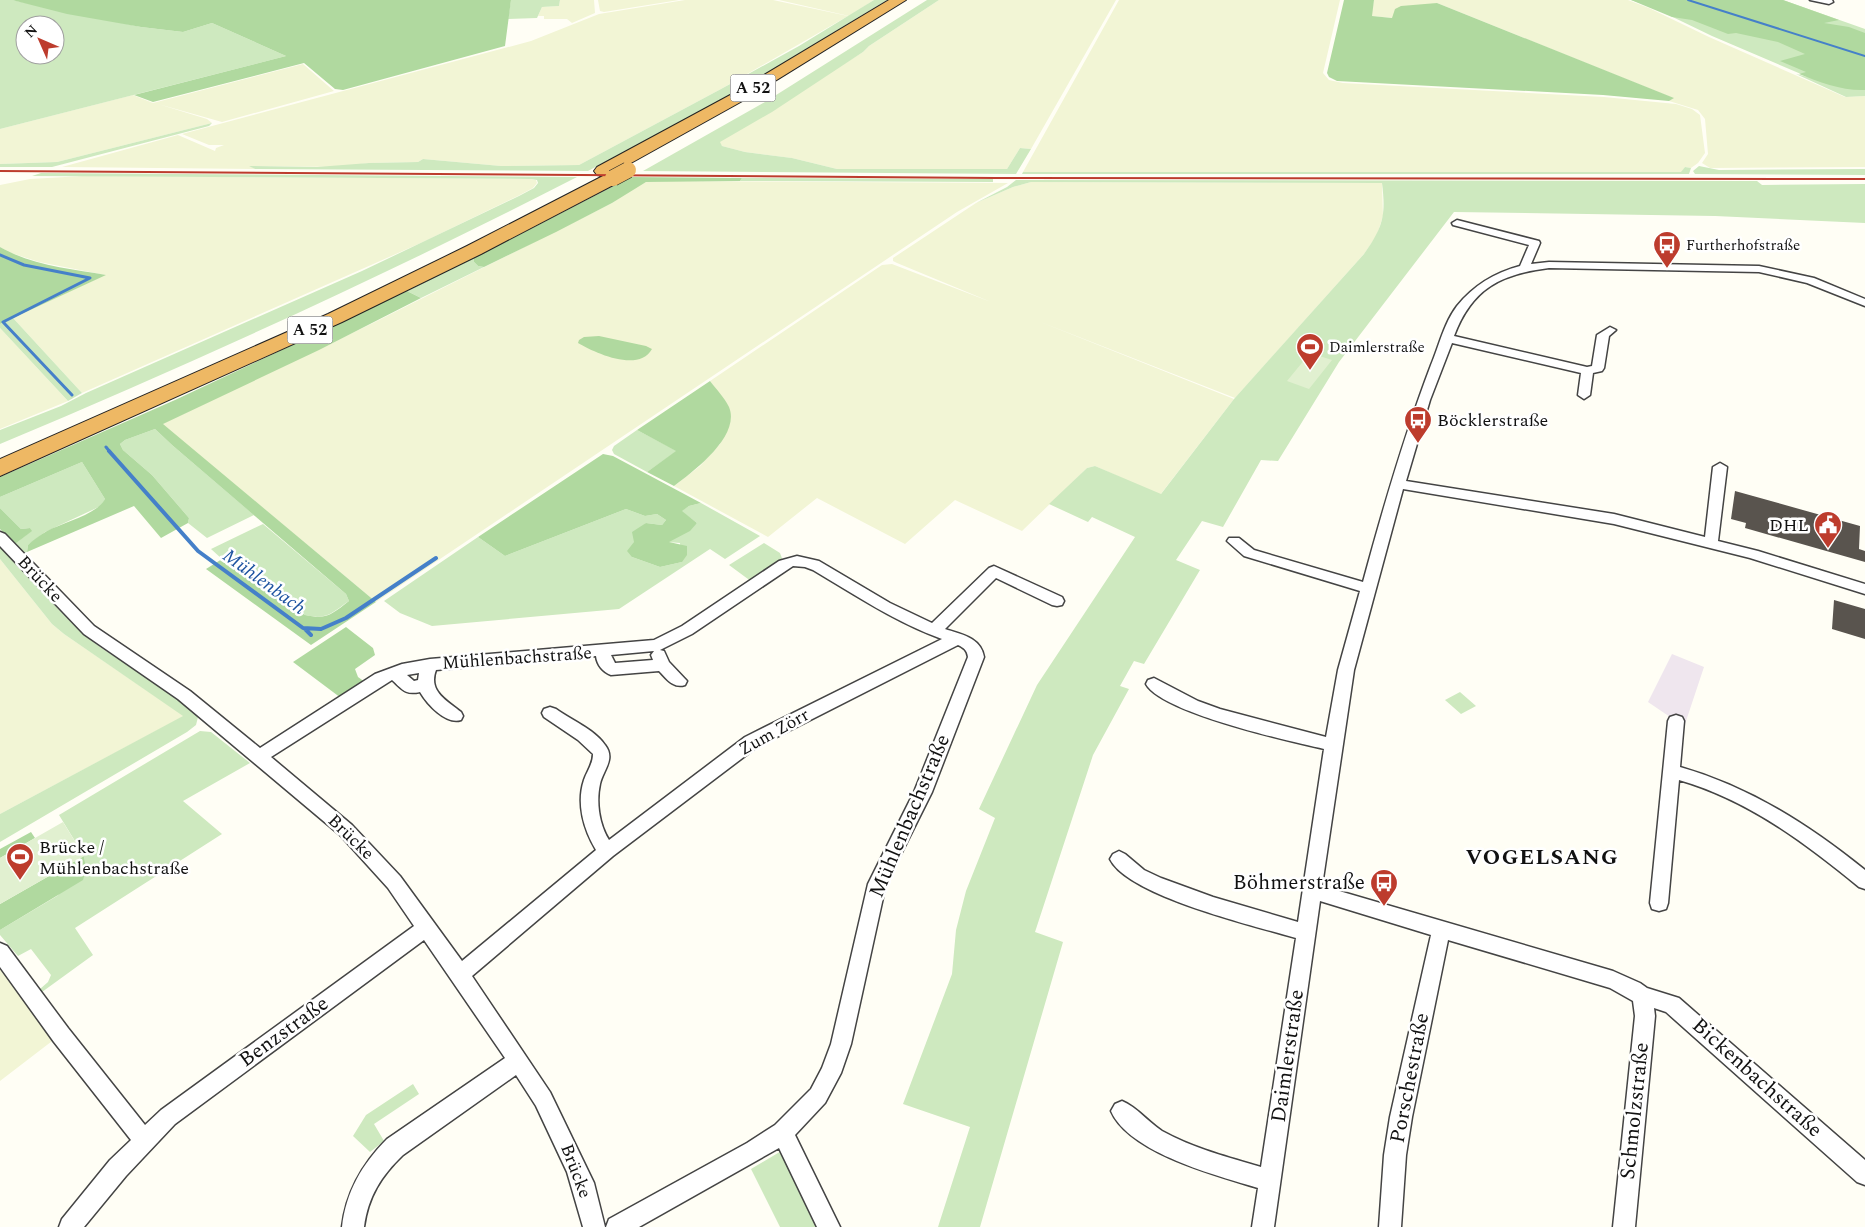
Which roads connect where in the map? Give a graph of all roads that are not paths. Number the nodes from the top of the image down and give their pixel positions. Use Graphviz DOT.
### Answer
graph roads {
  1 [pos="899,0"];
  2 [pos="916,0"];
  3 [pos="1814,0"];
  4 [pos="1828,0"];
  5 [pos="609,175"];
  6 [pos="1457,222"];
  7 [pos="1524,268"];
  8 [pos="1865,303"];
  9 [pos="1610,330"];
  10 [pos="1447,338"];
  11 [pos="1587,371"];
  12 [pos="1584,395"];
  13 [pos="0,454"];
  14 [pos="1720,467"];
  15 [pos="0,468"];
  16 [pos="1398,484"];
  17 [pos="0,537"];
  18 [pos="1234,541"];
  19 [pos="1711,542"];
  20 [pos="1367,588"];
  21 [pos="1865,589"];
  22 [pos="1058,601"];
  23 [pos="933,631"];
  24 [pos="956,639"];
  25 [pos="656,645"];
  26 [pos="604,651"];
  27 [pos="430,665"];
  28 [pos="662,665"];
  29 [pos="394,673"];
  30 [pos="679,681"];
  31 [pos="1154,684"];
  32 [pos="424,685"];
  33 [pos="550,713"];
  34 [pos="455,716"];
  35 [pos="1676,721"];
  36 [pos="1333,745"];
  37 [pos="259,757"];
  38 [pos="1670,771"];
  39 [pos="607,851"];
  40 [pos="1119,859"];
  41 [pos="1865,881"];
  42 [pos="1311,891"];
  43 [pos="1659,903"];
  44 [pos="427,927"];
  45 [pos="1441,930"];
  46 [pos="1305,932"];
  47 [pos="0,952"];
  48 [pos="460,974"];
  49 [pos="1642,996"];
  50 [pos="519,1061"];
  51 [pos="1122,1111"];
  52 [pos="783,1133"];
  53 [pos="144,1140"];
  54 [pos="1865,1174"];
  55 [pos="1270,1181"];
  56 [pos="70,1227"];
  57 [pos="353,1227"];
  58 [pos="594,1227"];
  59 [pos="616,1227"];
  60 [pos="829,1227"];
  61 [pos="1263,1227"];
  62 [pos="1390,1227"];
  63 [pos="1624,1227"];
  1 -- 5 [label="highway, A 52"];
  2 -- 5 [label="highway, A 52"];
  3 -- 4 [label="street"];
  5 -- 13 [label="highway, A 52"];
  5 -- 15 [label="highway, A 52"];
  6 -- 7 [label="street"];
  7 -- 8 [label="street, Daimlerstraße"];
  7 -- 10 [label="street, Daimlerstraße"];
  9 -- 11 [label="street"];
  10 -- 11 [label="street"];
  10 -- 16 [label="street, Daimlerstraße"];
  11 -- 12 [label="street"];
  14 -- 19 [label="street"];
  16 -- 19 [label="street"];
  16 -- 20 [label="street, Daimlerstraße"];
  17 -- 37 [label="street, Brücke"];
  18 -- 20 [label="street"];
  19 -- 21 [label="street"];
  20 -- 36 [label="street, Daimlerstraße"];
  22 -- 23 [label="street"];
  23 -- 24 [label="street, Mühlenbachstraße"];
  23 -- 25 [label="street, Mühlenbachstraße"];
  24 -- 39 [label="street, Zum Zörr"];
  24 -- 52 [label="street, Mühlenbachstraße"];
  25 -- 26 [label="street, Mühlenbachstraße"];
  25 -- 28 [label="street"];
  26 -- 27 [label="street, Mühlenbachstraße"];
  26 -- 28 [label="street, Mühlenbachstraße"];
  27 -- 29 [label="street, Mühlenbachstraße"];
  27 -- 32 [label="street, Mühlenbachstraße"];
  28 -- 30 [label="street"];
  29 -- 32 [label="street, Mühlenbachstraße"];
  29 -- 37 [label="street, Mühlenbachstraße"];
  31 -- 36 [label="street"];
  32 -- 34 [label="street, Mühlenbachstraße"];
  33 -- 39 [label="street"];
  35 -- 38 [label="street"];
  36 -- 42 [label="street, Daimlerstraße"];
  37 -- 44 [label="street, Brücke"];
  38 -- 41 [label="street"];
  38 -- 43 [label="street"];
  39 -- 48 [label="street, Zum Zörr"];
  40 -- 46 [label="street"];
  42 -- 45 [label="street"];
  42 -- 46 [label="street, Daimlerstraße"];
  44 -- 48 [label="street, Brücke"];
  44 -- 53 [label="street, Benzstraße"];
  45 -- 49 [label="street"];
  45 -- 62 [label="street, Porschestraße"];
  46 -- 55 [label="street, Daimlerstraße"];
  47 -- 53 [label="street"];
  48 -- 50 [label="street, Brücke"];
  49 -- 54 [label="street, Bickenbachstraße"];
  49 -- 63 [label="street, Schmolzstraße"];
  50 -- 57 [label="street"];
  50 -- 58 [label="street, Brücke"];
  51 -- 55 [label="street"];
  52 -- 59 [label="street, Mühlenbachstraße"];
  52 -- 60 [label="street"];
  53 -- 56 [label="street, Benzstraße"];
  55 -- 61 [label="street, Daimlerstraße"];
}
